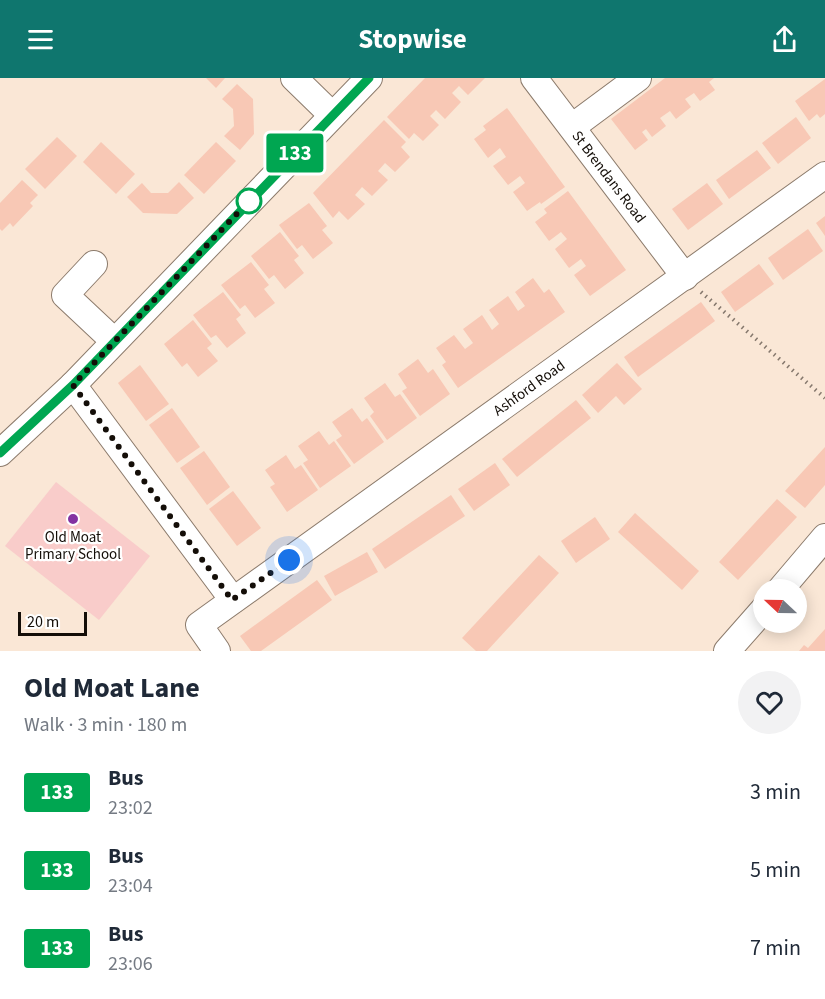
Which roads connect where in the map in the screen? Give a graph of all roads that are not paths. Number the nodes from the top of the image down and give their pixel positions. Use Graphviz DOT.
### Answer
graph roads {
  1 [pos="294,78"];
  2 [pos="369,78"];
  3 [pos="534,78"];
  4 [pos="638,78"];
  5 [pos="332,115"];
  6 [pos="572,127"];
  7 [pos="825,175"];
  8 [pos="94,264"];
  9 [pos="685,277"];
  10 [pos="114,341"];
  11 [pos="73,385"];
  12 [pos="0,453"];
  13 [pos="825,537"];
  14 [pos="789,579"];
  15 [pos="232,600"];
  16 [pos="753,621"];
  17 [pos="217,651"];
  18 [pos="727,651"];
  1 -- 5 [label="street"];
  2 -- 5 [label="street"];
  3 -- 6 [label="street, St Brendans Road"];
  4 -- 6 [label="street"];
  5 -- 10 [label="street"];
  6 -- 9 [label="street, St Brendans Road"];
  7 -- 9 [label="street, Ashford Road"];
  8 -- 10 [label="street"];
  9 -- 15 [label="street, Ashford Road"];
  10 -- 11 [label="street"];
  11 -- 12 [label="street"];
  11 -- 15 [label="street"];
  13 -- 14 [label="street"];
  15 -- 17 [label="street, Ashford Road"];
  16 -- 18 [label="street"];
}
